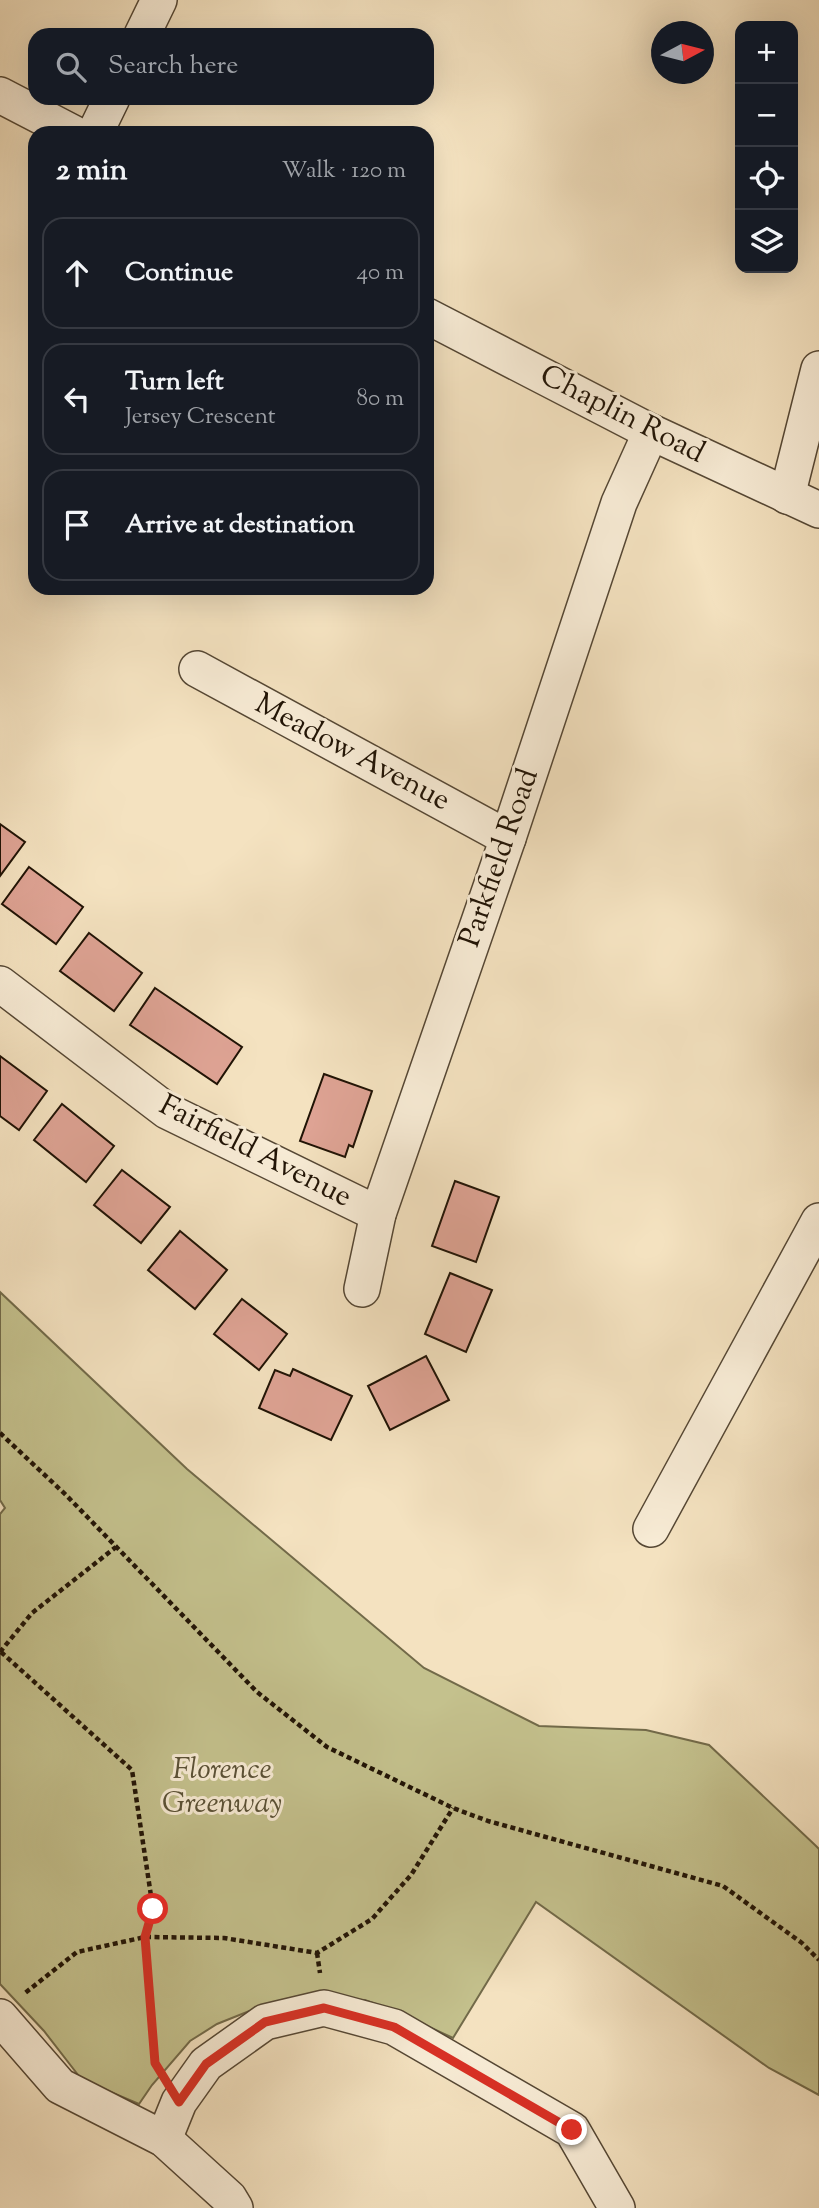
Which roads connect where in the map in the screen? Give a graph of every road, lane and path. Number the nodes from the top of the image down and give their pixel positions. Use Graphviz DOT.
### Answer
graph roads {
  1 [pos="159,0"];
  2 [pos="145,28"];
  3 [pos="0,94"];
  4 [pos="108,105"];
  5 [pos="60,126"];
  6 [pos="98,126"];
  7 [pos="434,320"];
  8 [pos="819,369"];
  9 [pos="651,432"];
  10 [pos="787,496"];
  11 [pos="819,510"];
  12 [pos="197,669"];
  13 [pos="508,838"];
  14 [pos="0,985"];
  15 [pos="378,1214"];
  16 [pos="819,1221"];
  17 [pos="362,1289"];
  18 [pos="0,1433"];
  19 [pos="651,1529"];
  20 [pos="116,1547"];
  21 [pos="0,1652"];
  22 [pos="453,1808"];
  23 [pos="145,1937"];
  24 [pos="819,1960"];
  25 [pos="10,2007"];
  26 [pos="179,2102"];
  27 [pos="164,2139"];
  28 [pos="235,2208"];
  29 [pos="617,2208"];
  1 -- 2 [label="street"];
  3 -- 5 [label="street"];
  4 -- 6 [label="street"];
  7 -- 9 [label="street, Chaplin Road"];
  8 -- 10 [label="street"];
  9 -- 10 [label="street, Chaplin Road"];
  9 -- 13 [label="street, Parkfield Road"];
  10 -- 11 [label="street, Chaplin Road"];
  12 -- 13 [label="street, Meadow Avenue"];
  13 -- 15 [label="street, Parkfield Road"];
  14 -- 15 [label="street, Fairfield Avenue"];
  15 -- 17 [label="street, Parkfield Road"];
  16 -- 19 [label="street"];
  18 -- 20 [label="path"];
  20 -- 21 [label="path"];
  20 -- 22 [label="path"];
  21 -- 23 [label="path"];
  22 -- 23 [label="path"];
  22 -- 24 [label="path"];
  23 -- 25 [label="path"];
  23 -- 26 [label="path"];
  25 -- 27 [label="street"];
  26 -- 27 [label="street"];
  26 -- 29 [label="street"];
  27 -- 28 [label="street"];
}
